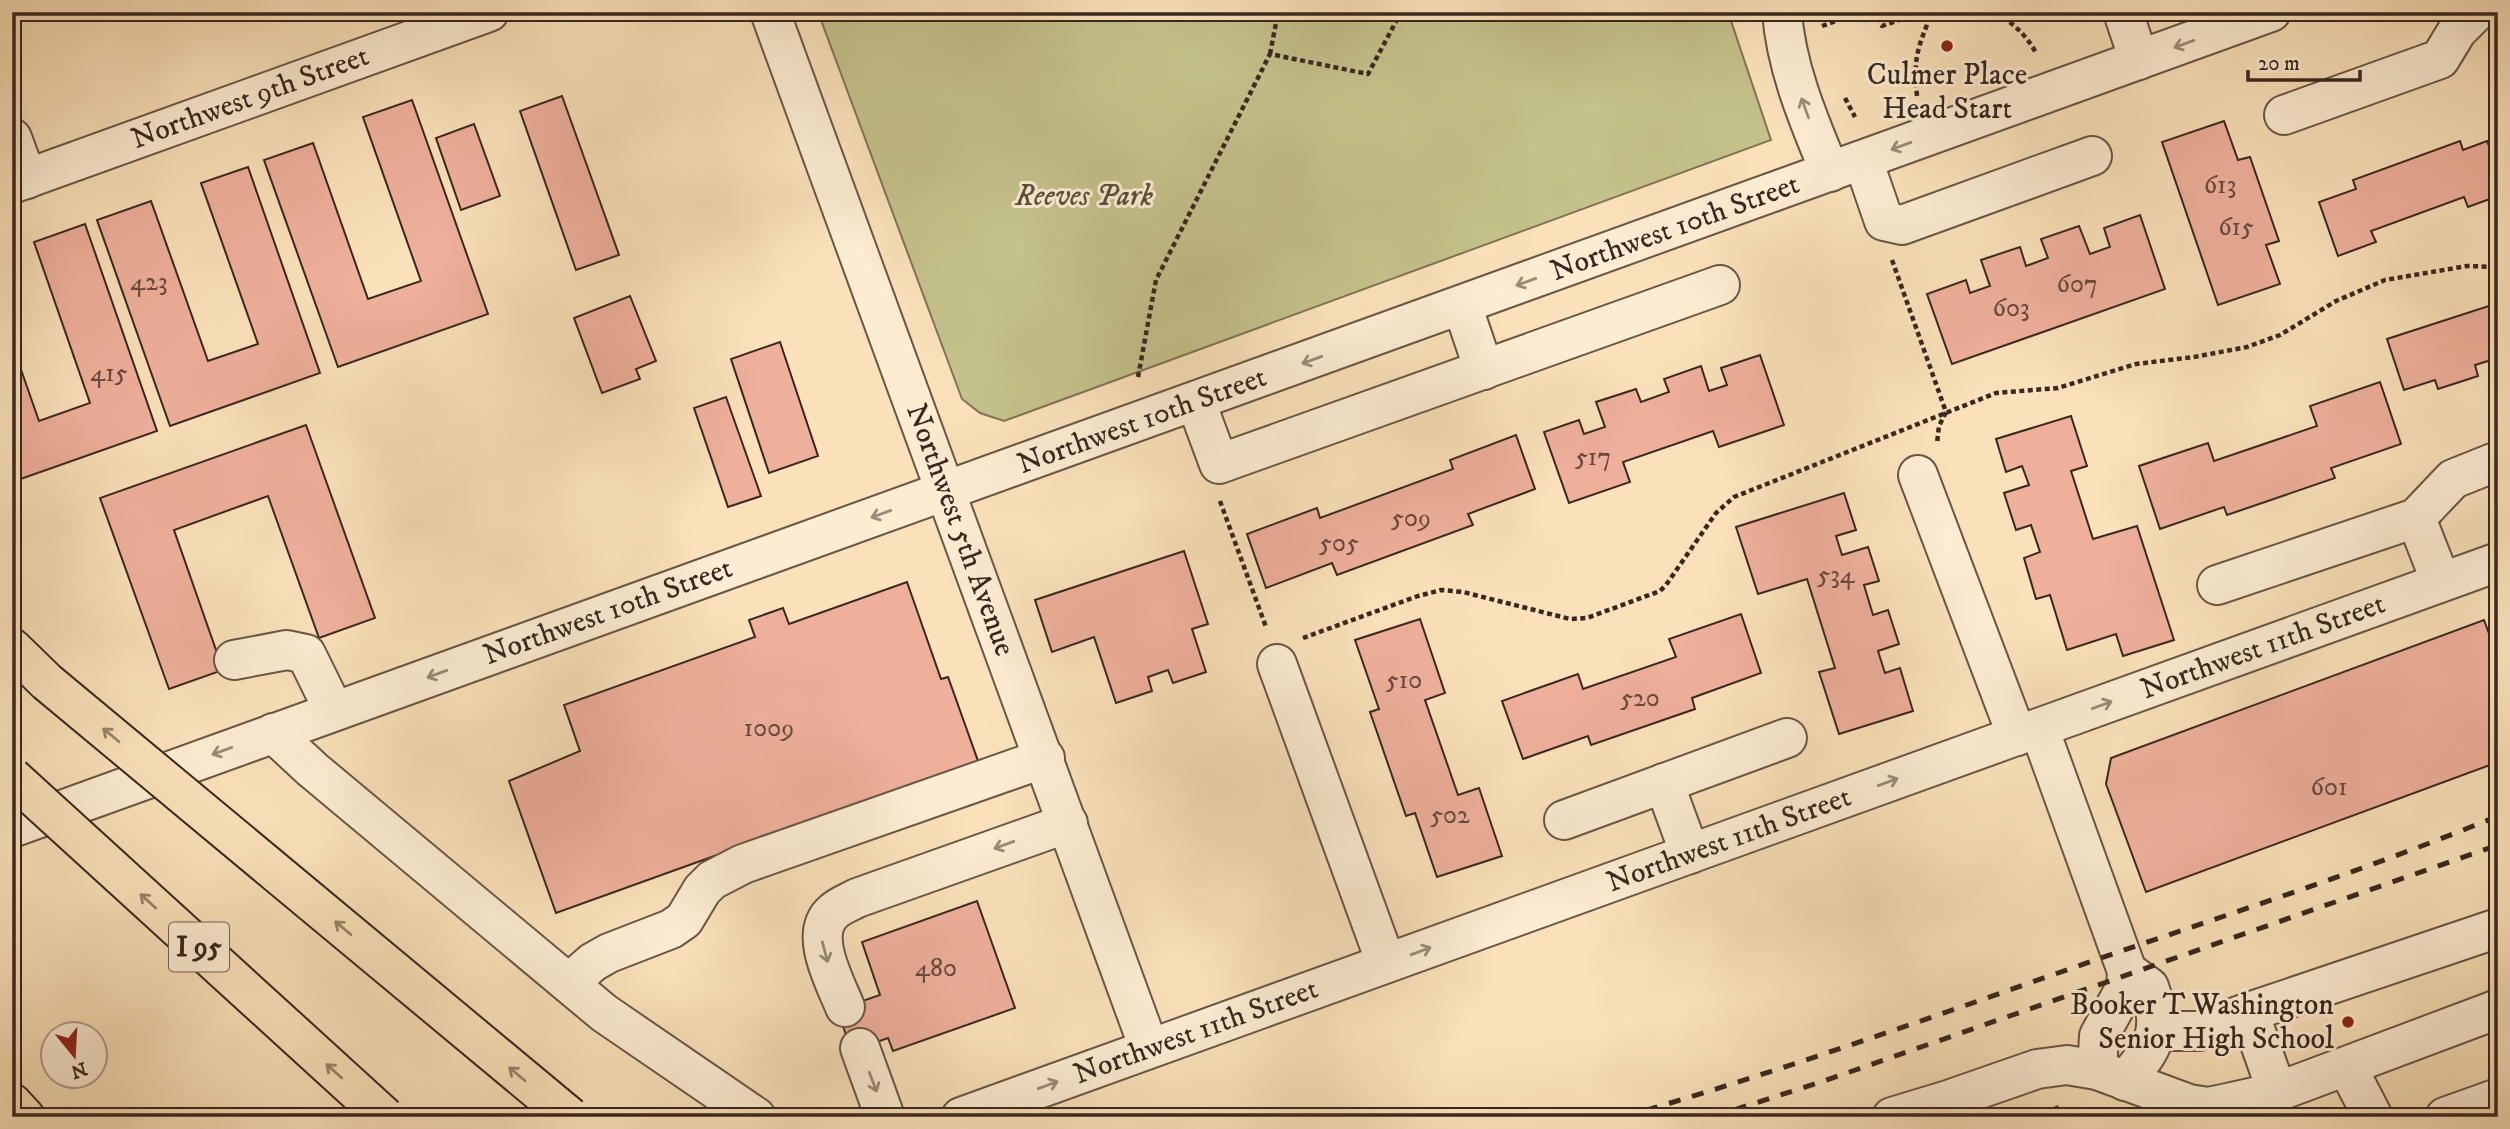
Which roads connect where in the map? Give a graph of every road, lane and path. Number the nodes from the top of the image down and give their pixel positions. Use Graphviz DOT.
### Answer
graph roads {
  1 [pos="489,12"];
  2 [pos="770,12"];
  3 [pos="1275,12"];
  4 [pos="1401,12"];
  5 [pos="1782,12"];
  6 [pos="1861,12"];
  7 [pos="1922,12"];
  8 [pos="1933,12"];
  9 [pos="1996,12"];
  10 [pos="2123,12"];
  11 [pos="2272,12"];
  12 [pos="2476,12"];
  13 [pos="1817,28"];
  14 [pos="2036,53"];
  15 [pos="1270,54"];
  16 [pos="2139,60"];
  17 [pos="1917,96"];
  18 [pos="2284,115"];
  19 [pos="12,138"];
  20 [pos="2092,156"];
  21 [pos="1847,166"];
  22 [pos="20,182"];
  23 [pos="1888,248"];
  24 [pos="2498,267"];
  25 [pos="1720,285"];
  26 [pos="1462,305"];
  27 [pos="1484,370"];
  28 [pos="1138,377"];
  29 [pos="1196,402"];
  30 [pos="1946,412"];
  31 [pos="2498,461"];
  32 [pos="1918,475"];
  33 [pos="945,492"];
  34 [pos="1218,496"];
  35 [pos="2416,518"];
  36 [pos="2498,562"];
  37 [pos="2441,582"];
  38 [pos="2217,585"];
  39 [pos="1282,647"];
  40 [pos="12,649"];
  41 [pos="234,660"];
  42 [pos="334,711"];
  43 [pos="2028,732"];
  44 [pos="273,733"];
  45 [pos="1787,738"];
  46 [pos="1045,758"];
  47 [pos="12,777"];
  48 [pos="1664,783"];
  49 [pos="1564,820"];
  50 [pos="1068,823"];
  51 [pos="12,828"];
  52 [pos="1690,853"];
  53 [pos="2498,928"];
  54 [pos="1386,964"];
  55 [pos="2127,971"];
  56 [pos="569,983"];
  57 [pos="845,1007"];
  58 [pos="2498,1009"];
  59 [pos="2249,1012"];
  60 [pos="2156,1031"];
  61 [pos="860,1048"];
  62 [pos="1149,1048"];
  63 [pos="2347,1067"];
  64 [pos="2111,1076"];
  65 [pos="2277,1092"];
  66 [pos="2498,1098"];
  67 [pos="12,1103"];
  68 [pos="25,1117"];
  69 [pos="385,1117"];
  70 [pos="570,1117"];
  71 [pos="756,1117"];
  72 [pos="886,1117"];
  73 [pos="961,1117"];
  74 [pos="1892,1117"];
  75 [pos="2373,1117"];
  76 [pos="2445,1117"];
  1 -- 22 [label="street, Northwest 9th Street"];
  2 -- 33 [label="street, Northwest 5th Avenue"];
  3 -- 15 [label="path"];
  4 -- 15 [label="path"];
  21 -- 5 [label="street, one-way"];
  6 -- 7 [label="path"];
  6 -- 13 [label="path"];
  8 -- 17 [label="path"];
  9 -- 14 [label="path"];
  10 -- 16 [label="street"];
  11 -- 16 [label="street, Northwest 10th Street, one-way"];
  12 -- 18 [label="street"];
  15 -- 28 [label="path"];
  16 -- 21 [label="street, Northwest 10th Street, one-way"];
  19 -- 22 [label="street"];
  20 -- 21 [label="street"];
  21 -- 26 [label="street, Northwest 10th Street, one-way"];
  23 -- 30 [label="path"];
  24 -- 30 [label="path"];
  25 -- 27 [label="street"];
  26 -- 27 [label="street"];
  26 -- 29 [label="street, Northwest 10th Street, one-way"];
  27 -- 29 [label="street"];
  29 -- 33 [label="street, Northwest 10th Street"];
  30 -- 39 [label="path"];
  31 -- 35 [label="street"];
  32 -- 43 [label="street"];
  33 -- 42 [label="street, Northwest 10th Street, one-way"];
  33 -- 46 [label="street, Northwest 5th Avenue"];
  34 -- 39 [label="path"];
  35 -- 37 [label="street"];
  35 -- 38 [label="street"];
  36 -- 37 [label="street, Northwest 11th Street"];
  43 -- 37 [label="street, Northwest 11th Street, one-way"];
  39 -- 54 [label="street"];
  70 -- 40 [label="highway, one-way, bridge"];
  41 -- 42 [label="street"];
  42 -- 44 [label="street, Northwest 10th Street"];
  52 -- 43 [label="street, Northwest 11th Street, one-way"];
  43 -- 55 [label="street"];
  44 -- 51 [label="street, Northwest 10th Street, one-way"];
  44 -- 56 [label="street"];
  45 -- 48 [label="street"];
  46 -- 50 [label="street, Northwest 5th Avenue"];
  46 -- 56 [label="street"];
  69 -- 47 [label="highway, I 95, one-way, bridge"];
  48 -- 49 [label="street"];
  48 -- 52 [label="street"];
  50 -- 57 [label="street, one-way"];
  50 -- 62 [label="street, Northwest 5th Avenue"];
  54 -- 52 [label="street, Northwest 11th Street, one-way"];
  53 -- 59 [label="street"];
  54 -- 62 [label="street, Northwest 11th Street"];
  55 -- 60 [label="street"];
  55 -- 64 [label="street"];
  56 -- 71 [label="street"];
  58 -- 63 [label="street"];
  59 -- 60 [label="street"];
  59 -- 65 [label="street"];
  60 -- 64 [label="street"];
  61 -- 72 [label="street, one-way"];
  73 -- 62 [label="street, Northwest 11th Street, one-way"];
  63 -- 65 [label="street"];
  63 -- 75 [label="street"];
  64 -- 65 [label="street"];
  64 -- 74 [label="street"];
  66 -- 76 [label="street"];
  67 -- 68 [label="highway"];
}
